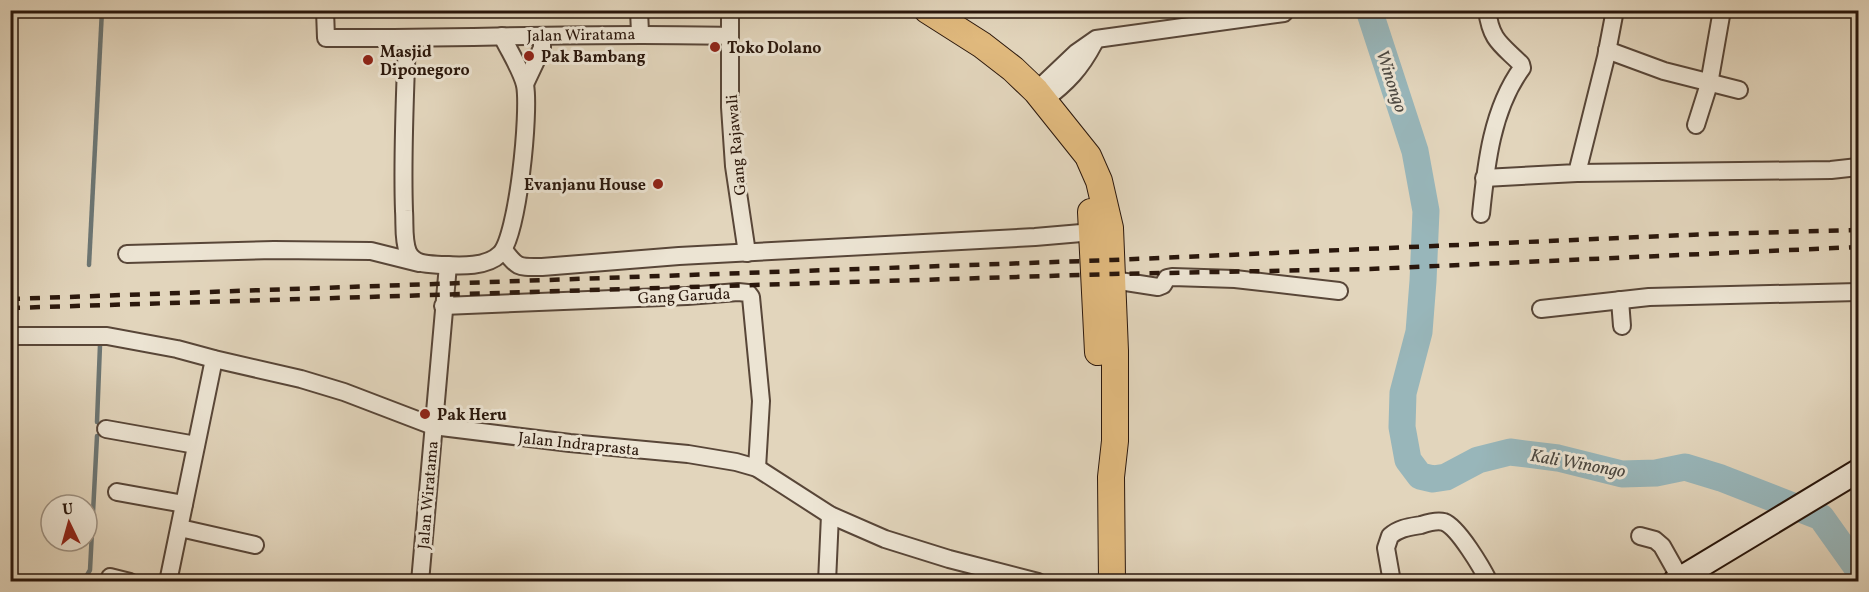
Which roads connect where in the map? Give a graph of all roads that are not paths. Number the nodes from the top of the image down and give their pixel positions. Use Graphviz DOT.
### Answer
graph roads {
  1 [pos="325,10"];
  2 [pos="639,10"];
  3 [pos="730,10"];
  4 [pos="927,10"];
  5 [pos="1487,10"];
  6 [pos="1615,10"];
  7 [pos="1722,10"];
  8 [pos="1284,13"];
  9 [pos="640,33"];
  10 [pos="502,36"];
  11 [pos="542,36"];
  12 [pos="730,36"];
  13 [pos="407,39"];
  14 [pos="1607,50"];
  15 [pos="525,84"];
  16 [pos="1709,84"];
  17 [pos="1739,90"];
  18 [pos="1040,95"];
  19 [pos="1696,125"];
  20 [pos="1071,136"];
  21 [pos="1858,167"];
  22 [pos="1577,173"];
  23 [pos="1484,178"];
  24 [pos="1481,214"];
  25 [pos="1093,232"];
  26 [pos="504,250"];
  27 [pos="747,253"];
  28 [pos="128,255"];
  29 [pos="420,263"];
  30 [pos="448,265"];
  31 [pos="1113,280"];
  32 [pos="1339,291"];
  33 [pos="1858,292"];
  34 [pos="1620,300"];
  35 [pos="443,306"];
  36 [pos="1541,309"];
  37 [pos="1622,326"];
  38 [pos="10,336"];
  39 [pos="214,360"];
  40 [pos="433,426"];
  41 [pos="106,429"];
  42 [pos="196,445"];
  43 [pos="757,468"];
  44 [pos="1858,471"];
  45 [pos="1111,477"];
  46 [pos="117,492"];
  47 [pos="184,504"];
  48 [pos="830,515"];
  49 [pos="180,528"];
  50 [pos="1640,536"];
  51 [pos="255,545"];
  52 [pos="110,577"];
  53 [pos="1685,577"];
  54 [pos="130,582"];
  55 [pos="168,582"];
  56 [pos="420,582"];
  57 [pos="827,582"];
  58 [pos="1038,582"];
  59 [pos="1112,582"];
  60 [pos="1392,582"];
  61 [pos="1489,582"];
  1 -- 13 [label="street, Jalan Wiratama"];
  2 -- 9 [label="street"];
  3 -- 12 [label="street"];
  4 -- 18 [label="main road"];
  5 -- 23 [label="street"];
  6 -- 14 [label="street"];
  7 -- 16 [label="street"];
  8 -- 18 [label="street"];
  9 -- 11 [label="street, Jalan Wiratama"];
  9 -- 12 [label="street, Jalan Wiratama"];
  10 -- 11 [label="street, Jalan Wiratama"];
  10 -- 13 [label="street, Jalan Wiratama"];
  10 -- 15 [label="street"];
  11 -- 15 [label="street"];
  12 -- 27 [label="street, Gang Rajawali"];
  13 -- 29 [label="street"];
  14 -- 16 [label="street"];
  14 -- 22 [label="street"];
  15 -- 26 [label="street"];
  16 -- 17 [label="street"];
  16 -- 19 [label="street"];
  18 -- 20 [label="main road"];
  20 -- 25 [label="main road"];
  20 -- 31 [label="main road"];
  21 -- 22 [label="street"];
  22 -- 23 [label="street"];
  23 -- 24 [label="street"];
  25 -- 27 [label="street"];
  25 -- 45 [label="main road"];
  26 -- 27 [label="street"];
  26 -- 30 [label="street"];
  28 -- 29 [label="street"];
  29 -- 30 [label="street"];
  30 -- 35 [label="street, Jalan Wiratama"];
  31 -- 32 [label="street"];
  31 -- 45 [label="main road"];
  33 -- 34 [label="street"];
  34 -- 36 [label="street"];
  34 -- 37 [label="street"];
  35 -- 40 [label="street, Jalan Wiratama"];
  35 -- 43 [label="street, Gang Garuda"];
  38 -- 39 [label="street, Jalan Indraprasta"];
  39 -- 40 [label="street, Jalan Indraprasta"];
  39 -- 42 [label="street"];
  40 -- 43 [label="street, Jalan Indraprasta"];
  40 -- 56 [label="street, Jalan Wiratama"];
  41 -- 42 [label="street"];
  42 -- 47 [label="street"];
  43 -- 48 [label="street, Jalan Indraprasta"];
  44 -- 53 [label="main road"];
  45 -- 59 [label="main road"];
  46 -- 47 [label="street"];
  47 -- 49 [label="street"];
  48 -- 57 [label="street"];
  48 -- 58 [label="street, Jalan Indraprasta"];
  49 -- 51 [label="street"];
  49 -- 55 [label="street"];
  50 -- 53 [label="street"];
  52 -- 54 [label="street"];
  60 -- 61 [label="street"];
}
